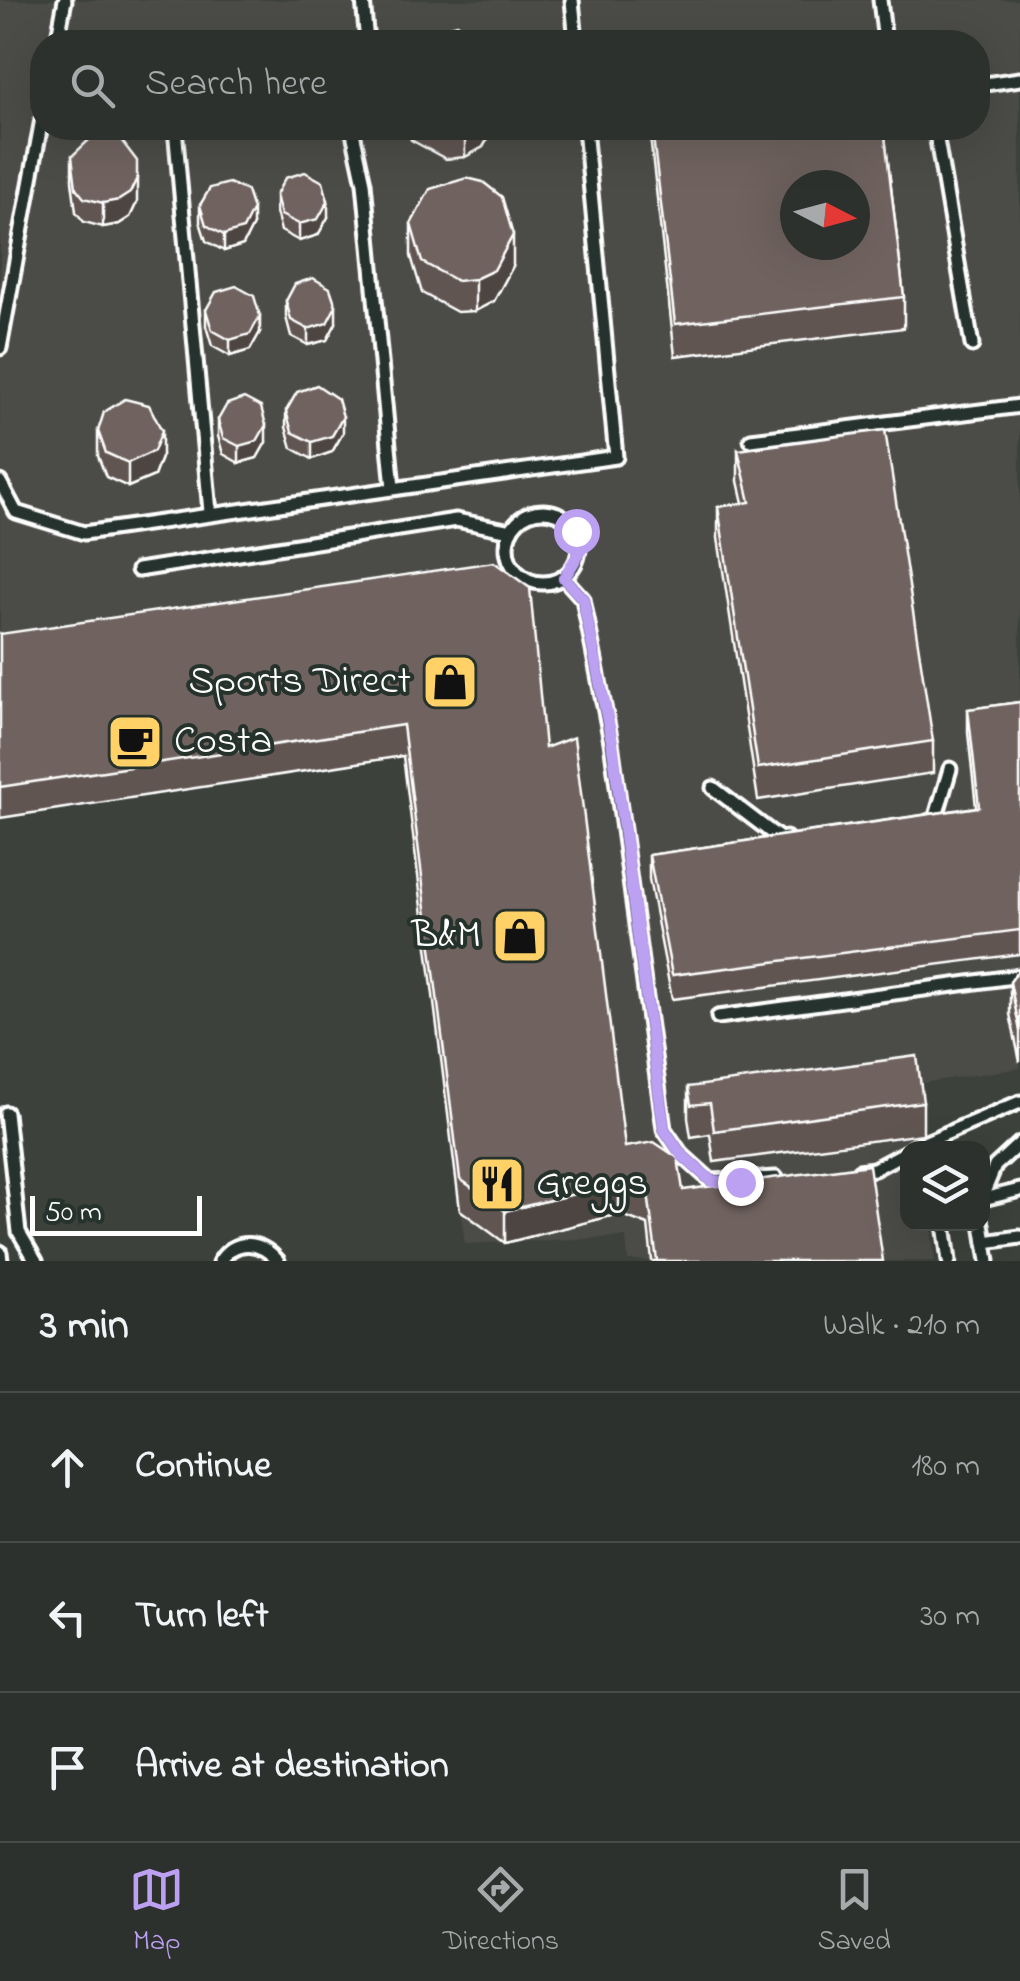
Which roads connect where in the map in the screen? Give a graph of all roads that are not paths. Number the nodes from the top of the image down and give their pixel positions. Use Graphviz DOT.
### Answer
graph roads {
  1 [pos="65,0"];
  2 [pos="363,0"];
  3 [pos="572,0"];
  4 [pos="880,0"];
  5 [pos="59,30"];
  6 [pos="366,30"];
  7 [pos="575,30"];
  8 [pos="884,30"];
  9 [pos="1020,79"];
  10 [pos="990,83"];
  11 [pos="38,140"];
  12 [pos="176,140"];
  13 [pos="355,140"];
  14 [pos="585,140"];
  15 [pos="937,140"];
  16 [pos="972,345"];
  17 [pos="0,348"];
  18 [pos="1020,406"];
  19 [pos="751,440"];
  20 [pos="0,482"];
  21 [pos="393,488"];
  22 [pos="210,512"];
  23 [pos="510,530"];
  24 [pos="138,570"];
  25 [pos="564,578"];
  26 [pos="950,768"];
  27 [pos="713,788"];
  28 [pos="916,822"];
  29 [pos="799,837"];
  30 [pos="1020,976"];
  31 [pos="718,1018"];
  32 [pos="1020,1102"];
  33 [pos="6,1113"];
  34 [pos="936,1141"];
  35 [pos="1020,1143"];
  36 [pos="900,1155"];
  37 [pos="836,1173"];
  38 [pos="798,1176"];
  39 [pos="990,1179"];
  40 [pos="1020,1190"];
  41 [pos="990,1196"];
  42 [pos="945,1231"];
  43 [pos="983,1231"];
  44 [pos="1020,1237"];
  45 [pos="985,1242"];
  46 [pos="0,1252"];
  47 [pos="1,1261"];
  48 [pos="36,1261"];
  49 [pos="220,1261"];
  50 [pos="278,1261"];
  51 [pos="949,1261"];
  52 [pos="988,1261"];
  1 -- 5 [label="lane"];
  2 -- 6 [label="lane"];
  3 -- 7 [label="lane"];
  4 -- 8 [label="lane"];
  9 -- 10 [label="lane"];
  11 -- 17 [label="lane"];
  12 -- 22 [label="lane"];
  13 -- 21 [label="lane"];
  14 -- 21 [label="lane"];
  15 -- 16 [label="lane"];
  18 -- 19 [label="lane"];
  20 -- 22 [label="lane"];
  21 -- 22 [label="lane"];
  23 -- 24 [label="lane"];
  23 -- 25 [label="lane"];
  23 -- 25 [label="lane"];
  25 -- 38 [label="lane"];
  26 -- 28 [label="lane"];
  27 -- 29 [label="lane"];
  30 -- 31 [label="lane"];
  32 -- 34 [label="lane"];
  33 -- 48 [label="lane"];
  35 -- 39 [label="lane"];
  36 -- 37 [label="lane"];
  40 -- 41 [label="lane"];
  42 -- 51 [label="lane"];
  43 -- 45 [label="lane"];
  44 -- 45 [label="lane"];
  45 -- 52 [label="lane"];
  46 -- 47 [label="lane"];
  49 -- 50 [label="lane"];
}
